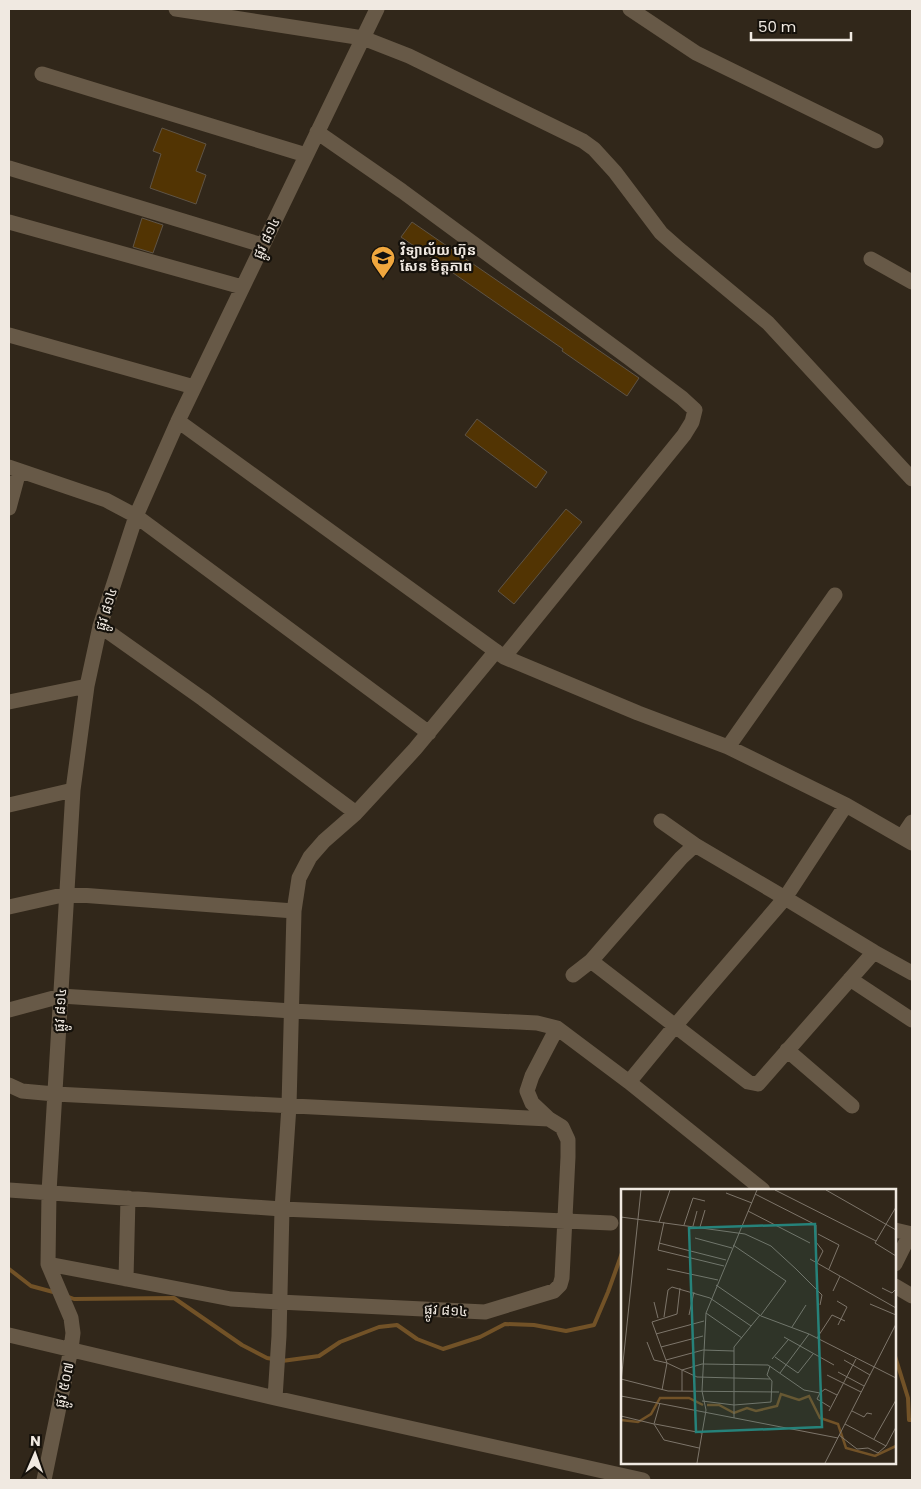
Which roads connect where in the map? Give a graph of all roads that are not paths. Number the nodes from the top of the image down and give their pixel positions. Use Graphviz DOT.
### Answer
graph roads {
  1 [pos="176,9"];
  2 [pos="377,9"];
  3 [pos="630,9"];
  4 [pos="363,38"];
  5 [pos="42,74"];
  6 [pos="317,132"];
  7 [pos="876,142"];
  8 [pos="306,155"];
  9 [pos="9,168"];
  10 [pos="9,222"];
  11 [pos="262,245"];
  12 [pos="871,259"];
  13 [pos="912,282"];
  14 [pos="242,287"];
  15 [pos="9,335"];
  16 [pos="194,387"];
  17 [pos="178,421"];
  18 [pos="14,469"];
  19 [pos="912,479"];
  20 [pos="9,508"];
  21 [pos="136,516"];
  22 [pos="835,594"];
  23 [pos="100,626"];
  24 [pos="500,654"];
  25 [pos="87,686"];
  26 [pos="9,702"];
  27 [pos="429,732"];
  28 [pos="728,746"];
  29 [pos="73,790"];
  30 [pos="9,805"];
  31 [pos="846,805"];
  32 [pos="356,813"];
  33 [pos="661,821"];
  34 [pos="912,822"];
  35 [pos="907,840"];
  36 [pos="695,845"];
  37 [pos="67,894"];
  38 [pos="786,898"];
  39 [pos="9,907"];
  40 [pos="294,911"];
  41 [pos="874,952"];
  42 [pos="591,961"];
  43 [pos="912,973"];
  44 [pos="573,975"];
  45 [pos="850,979"];
  46 [pos="61,996"];
  47 [pos="9,1010"];
  48 [pos="292,1011"];
  49 [pos="912,1020"];
  50 [pos="675,1026"];
  51 [pos="557,1028"];
  52 [pos="787,1050"];
  53 [pos="629,1082"];
  54 [pos="9,1085"];
  55 [pos="55,1094"];
  56 [pos="289,1106"];
  57 [pos="852,1106"];
  58 [pos="549,1119"];
  59 [pos="762,1189"];
  60 [pos="9,1190"];
  61 [pos="49,1192"];
  62 [pos="128,1198"];
  63 [pos="282,1209"];
  64 [pos="564,1221"];
  65 [pos="612,1223"];
  66 [pos="896,1230"];
  67 [pos="911,1234"];
  68 [pos="896,1262"];
  69 [pos="50,1270"];
  70 [pos="126,1279"];
  71 [pos="896,1287"];
  72 [pos="912,1296"];
  73 [pos="279,1302"];
  74 [pos="9,1334"];
  75 [pos="71,1349"];
  76 [pos="276,1398"];
  77 [pos="44,1480"];
  78 [pos="643,1480"];
  1 -- 4 [label="street"];
  2 -- 4 [label="street, ផ្លូវ ៨១៤"];
  3 -- 7 [label="street"];
  4 -- 6 [label="street, ផ្លូវ ៨១៤"];
  4 -- 19 [label="street"];
  5 -- 8 [label="street"];
  6 -- 8 [label="street, ផ្លូវ ៨១៤"];
  6 -- 24 [label="street"];
  8 -- 11 [label="street, ផ្លូវ ៨១៤"];
  9 -- 11 [label="street"];
  10 -- 14 [label="street"];
  11 -- 14 [label="street, ផ្លូវ ៨១៤"];
  12 -- 13 [label="street"];
  14 -- 16 [label="street, ផ្លូវ ៨១៤"];
  15 -- 16 [label="street"];
  16 -- 17 [label="street, ផ្លូវ ៨១៤"];
  17 -- 21 [label="street, ផ្លូវ ៨១៤"];
  17 -- 24 [label="street"];
  18 -- 20 [label="street"];
  18 -- 21 [label="street"];
  21 -- 23 [label="street, ផ្លូវ ៨១៤"];
  21 -- 27 [label="street"];
  22 -- 28 [label="street"];
  23 -- 25 [label="street, ផ្លូវ ៨១៤"];
  23 -- 32 [label="street"];
  24 -- 27 [label="street"];
  24 -- 28 [label="street"];
  25 -- 26 [label="street"];
  25 -- 29 [label="street, ផ្លូវ ៨១៤"];
  27 -- 32 [label="street"];
  28 -- 31 [label="street"];
  29 -- 30 [label="street"];
  29 -- 37 [label="street, ផ្លូវ ៨១៤"];
  31 -- 35 [label="street"];
  31 -- 38 [label="street"];
  32 -- 40 [label="street"];
  33 -- 36 [label="street"];
  34 -- 35 [label="street"];
  36 -- 38 [label="street"];
  36 -- 42 [label="street"];
  37 -- 39 [label="street"];
  37 -- 40 [label="street"];
  37 -- 46 [label="street, ផ្លូវ ៨១៤"];
  38 -- 41 [label="street"];
  38 -- 50 [label="street"];
  40 -- 48 [label="street"];
  41 -- 43 [label="street"];
  41 -- 45 [label="street"];
  42 -- 44 [label="street"];
  42 -- 50 [label="street"];
  45 -- 49 [label="street"];
  45 -- 52 [label="street"];
  46 -- 47 [label="street"];
  46 -- 48 [label="street"];
  46 -- 55 [label="street, ផ្លូវ ៨១៤"];
  48 -- 51 [label="street"];
  48 -- 56 [label="street"];
  50 -- 52 [label="street"];
  50 -- 53 [label="street"];
  51 -- 53 [label="street"];
  51 -- 58 [label="street, ផ្លូវ ៨១៤"];
  52 -- 57 [label="street"];
  53 -- 59 [label="street"];
  54 -- 55 [label="street"];
  55 -- 56 [label="street"];
  55 -- 61 [label="street, ផ្លូវ ៨១៤"];
  56 -- 58 [label="street"];
  56 -- 63 [label="street"];
  58 -- 64 [label="street, ផ្លូវ ៨១៤"];
  60 -- 61 [label="street"];
  61 -- 62 [label="street"];
  61 -- 69 [label="street, ផ្លូវ ៨១៤"];
  62 -- 63 [label="street"];
  62 -- 70 [label="street"];
  63 -- 64 [label="street"];
  63 -- 73 [label="street"];
  64 -- 65 [label="street"];
  64 -- 73 [label="street, ផ្លូវ ៨១៤"];
  66 -- 67 [label="street"];
  67 -- 68 [label="street"];
  69 -- 70 [label="street, ផ្លូវ ៨១៤"];
  69 -- 75 [label="street, ផ្លូវ ៥០៧"];
  70 -- 73 [label="street, ផ្លូវ ៨១៤"];
  71 -- 72 [label="street"];
  73 -- 76 [label="street"];
  74 -- 75 [label="street"];
  75 -- 76 [label="street"];
  75 -- 77 [label="street, ផ្លូវ ៥០៧"];
  76 -- 78 [label="street"];
}
